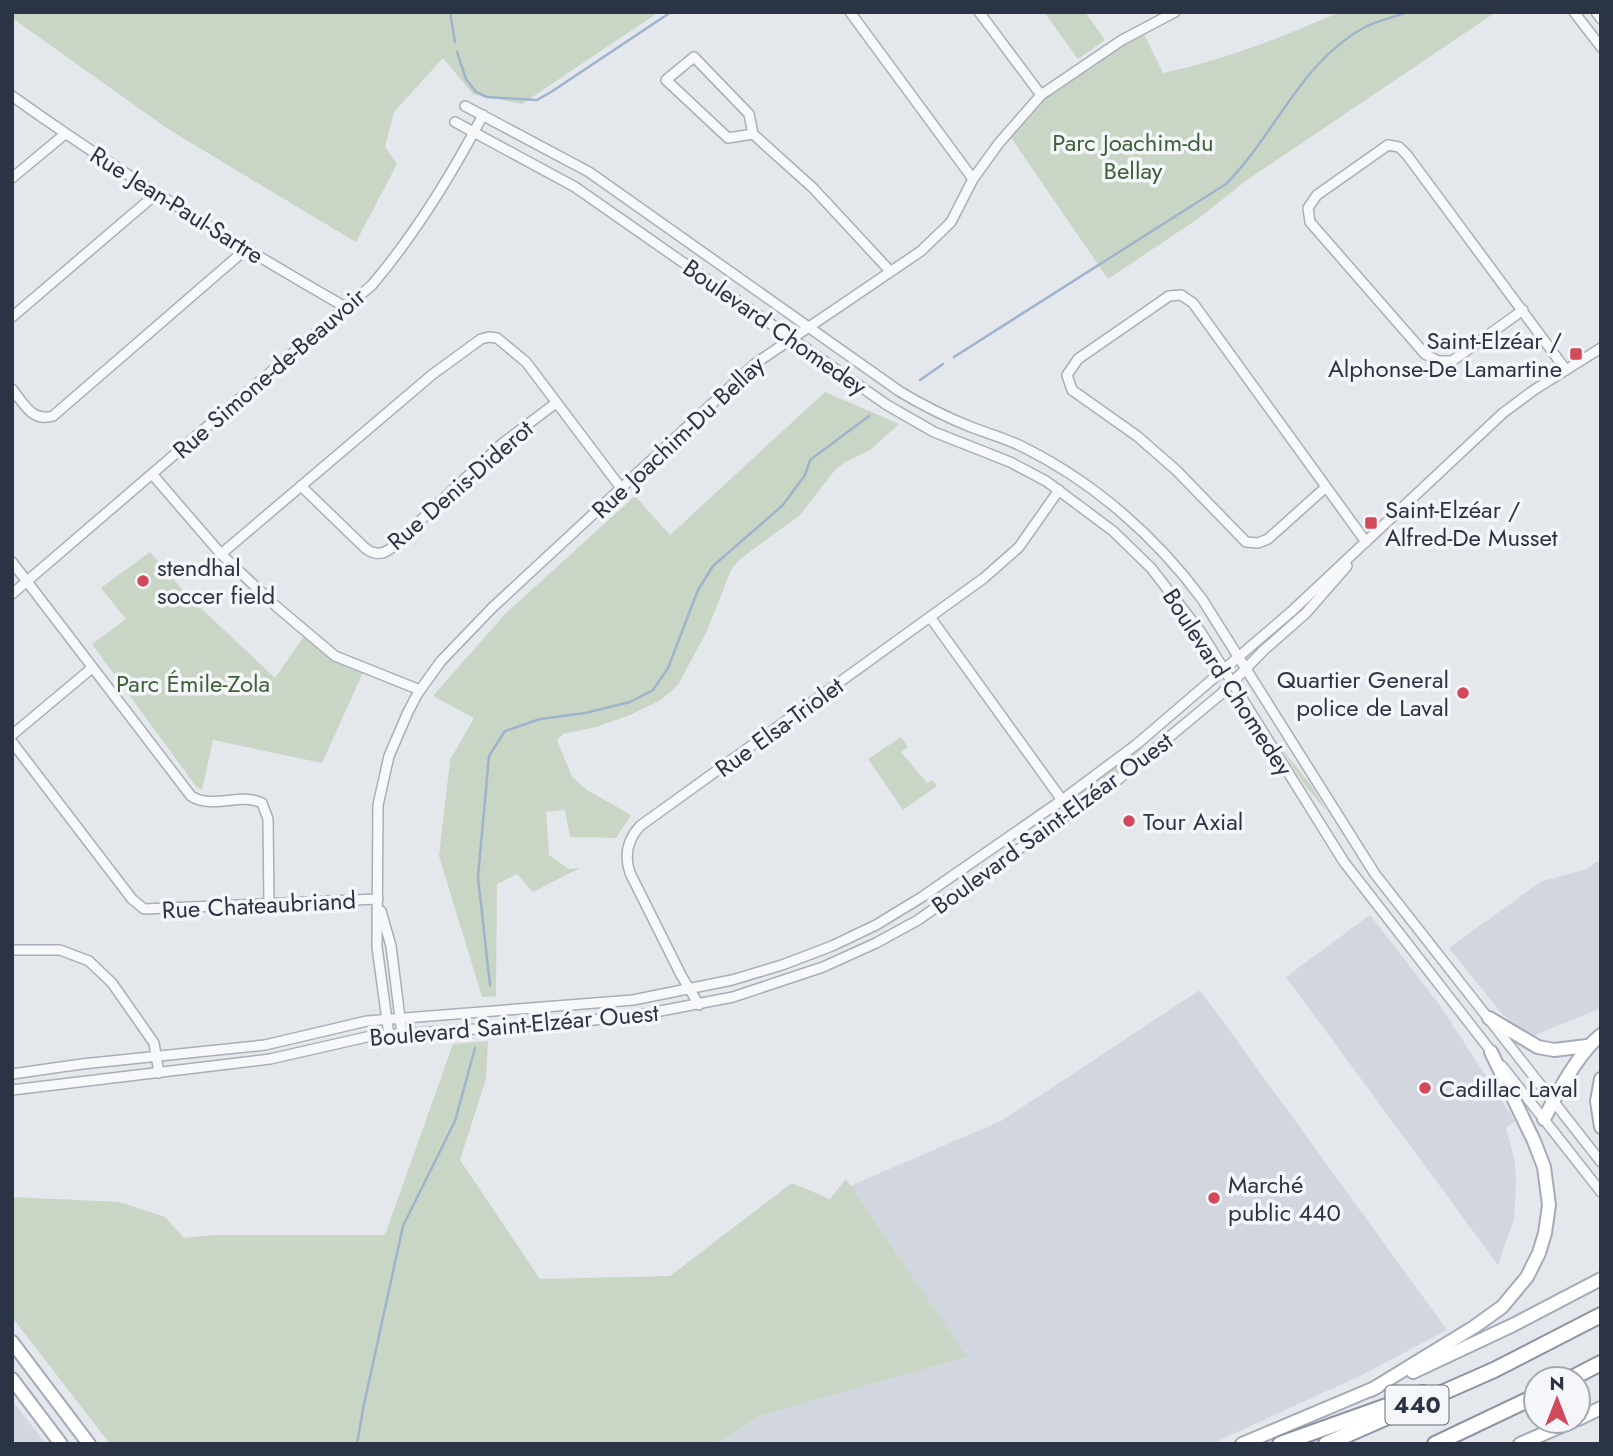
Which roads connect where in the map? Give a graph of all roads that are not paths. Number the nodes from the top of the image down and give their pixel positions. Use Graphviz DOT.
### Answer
graph roads {
  1 [pos="850,12"];
  2 [pos="979,12"];
  3 [pos="1145,12"];
  4 [pos="1175,12"];
  5 [pos="1574,12"];
  6 [pos="1596,12"];
  7 [pos="1601,19"];
  8 [pos="1152,23"];
  9 [pos="1601,47"];
  10 [pos="1041,95"];
  11 [pos="12,96"];
  12 [pos="465,106"];
  13 [pos="482,115"];
  14 [pos="455,122"];
  15 [pos="474,132"];
  16 [pos="65,134"];
  17 [pos="753,134"];
  18 [pos="12,178"];
  19 [pos="973,179"];
  20 [pos="156,194"];
  21 [pos="245,250"];
  22 [pos="890,271"];
  23 [pos="347,309"];
  24 [pos="1523,310"];
  25 [pos="12,317"];
  26 [pos="808,328"];
  27 [pos="792,338"];
  28 [pos="1601,348"];
  29 [pos="1566,370"];
  30 [pos="12,389"];
  31 [pos="556,402"];
  32 [pos="152,474"];
  33 [pos="302,486"];
  34 [pos="1326,487"];
  35 [pos="621,488"];
  36 [pos="1059,490"];
  37 [pos="1366,542"];
  38 [pos="221,554"];
  39 [pos="12,562"];
  40 [pos="27,582"];
  41 [pos="12,594"];
  42 [pos="930,617"];
  43 [pos="1240,657"];
  44 [pos="92,667"];
  45 [pos="1247,668"];
  46 [pos="1224,669"];
  47 [pos="1233,683"];
  48 [pos="420,690"];
  49 [pos="12,735"];
  50 [pos="12,742"];
  51 [pos="1062,800"];
  52 [pos="378,899"];
  53 [pos="269,904"];
  54 [pos="12,950"];
  55 [pos="690,990"];
  56 [pos="699,1005"];
  57 [pos="401,1018"];
  58 [pos="1489,1018"];
  59 [pos="387,1020"];
  60 [pos="402,1034"];
  61 [pos="388,1035"];
  62 [pos="1601,1035"];
  63 [pos="1587,1046"];
  64 [pos="1491,1052"];
  65 [pos="157,1057"];
  66 [pos="159,1073"];
  67 [pos="12,1074"];
  68 [pos="1601,1079"];
  69 [pos="12,1090"];
  70 [pos="1553,1101"];
  71 [pos="1544,1119"];
  72 [pos="1601,1127"];
  73 [pos="1601,1162"];
  74 [pos="1601,1192"];
  75 [pos="1601,1279"];
  76 [pos="1601,1315"];
  77 [pos="12,1342"];
  78 [pos="1507,1364"];
  79 [pos="12,1379"];
  80 [pos="1371,1390"];
  81 [pos="1522,1403"];
  82 [pos="1541,1435"];
  83 [pos="61,1444"];
  84 [pos="89,1444"];
  85 [pos="1242,1444"];
  86 [pos="1280,1444"];
  87 [pos="1326,1444"];
  88 [pos="1435,1444"];
  89 [pos="1520,1444"];
  1 -- 19 [label="street"];
  2 -- 10 [label="street"];
  3 -- 8 [label="street"];
  4 -- 8 [label="street, Rue Joachim-Du Bellay"];
  5 -- 9 [label="street"];
  6 -- 7 [label="street"];
  8 -- 10 [label="street, Rue Joachim-Du Bellay"];
  10 -- 19 [label="street, Rue Joachim-Du Bellay"];
  11 -- 16 [label="street, Rue Jean-Paul-Sartre"];
  12 -- 13 [label="street, Boulevard Chomedey"];
  13 -- 15 [label="street, Rue Simone-de-Beauvoir"];
  13 -- 26 [label="street, Boulevard Chomedey"];
  14 -- 15 [label="street, Boulevard Chomedey"];
  15 -- 23 [label="street, Rue Simone-de-Beauvoir"];
  15 -- 27 [label="street, Boulevard Chomedey"];
  16 -- 18 [label="street"];
  16 -- 20 [label="street, Rue Jean-Paul-Sartre"];
  17 -- 17 [label="street"];
  17 -- 22 [label="street"];
  19 -- 22 [label="street, Rue Joachim-Du Bellay"];
  20 -- 21 [label="street, Rue Jean-Paul-Sartre"];
  20 -- 25 [label="street"];
  21 -- 23 [label="street, Rue Jean-Paul-Sartre"];
  21 -- 30 [label="street"];
  22 -- 26 [label="street, Rue Joachim-Du Bellay"];
  23 -- 32 [label="street, Rue Simone-de-Beauvoir"];
  24 -- 24 [label="street"];
  24 -- 29 [label="street"];
  26 -- 27 [label="street, Rue Joachim-Du Bellay"];
  26 -- 43 [label="street, Boulevard Chomedey"];
  27 -- 35 [label="street, Rue Joachim-Du Bellay"];
  27 -- 36 [label="street, Boulevard Chomedey"];
  28 -- 29 [label="street, Boulevard Saint-Elzéar Ouest"];
  29 -- 37 [label="street, Boulevard Saint-Elzéar Ouest"];
  31 -- 33 [label="street"];
  31 -- 33 [label="street, Rue Denis-Diderot"];
  31 -- 35 [label="street"];
  32 -- 38 [label="street"];
  32 -- 40 [label="street, Rue Simone-de-Beauvoir"];
  33 -- 38 [label="street"];
  34 -- 34 [label="street"];
  34 -- 37 [label="street"];
  35 -- 48 [label="street, Rue Joachim-Du Bellay"];
  36 -- 42 [label="street, Rue Elsa-Triolet"];
  36 -- 46 [label="street, Boulevard Chomedey"];
  37 -- 43 [label="street, Boulevard Saint-Elzéar Ouest"];
  37 -- 45 [label="street, Boulevard Saint-Elzéar Ouest"];
  38 -- 48 [label="street"];
  39 -- 40 [label="street"];
  40 -- 41 [label="street, Rue Simone-de-Beauvoir"];
  40 -- 44 [label="street"];
  42 -- 51 [label="street"];
  42 -- 55 [label="street, Rue Elsa-Triolet"];
  43 -- 45 [label="street, Boulevard Chomedey"];
  43 -- 46 [label="street, Boulevard Saint-Elzéar Ouest"];
  44 -- 49 [label="street"];
  44 -- 53 [label="street"];
  45 -- 47 [label="street, Boulevard Saint-Elzéar Ouest"];
  45 -- 58 [label="street, Boulevard Chomedey"];
  46 -- 47 [label="street, Boulevard Chomedey"];
  46 -- 51 [label="street, Boulevard Saint-Elzéar Ouest"];
  47 -- 56 [label="street, Boulevard Saint-Elzéar Ouest"];
  47 -- 64 [label="street, Boulevard Chomedey"];
  48 -- 52 [label="street, Rue Joachim-Du Bellay"];
  50 -- 53 [label="street, Rue Chateaubriand"];
  51 -- 55 [label="street, Boulevard Saint-Elzéar Ouest"];
  52 -- 53 [label="street, Rue Chateaubriand"];
  52 -- 57 [label="street, Rue Joachim-Du Bellay"];
  52 -- 59 [label="street, Rue Joachim-Du Bellay"];
  54 -- 65 [label="street"];
  55 -- 56 [label="street, Rue Elsa-Triolet"];
  55 -- 57 [label="street, Boulevard Saint-Elzéar Ouest"];
  56 -- 60 [label="street, Boulevard Saint-Elzéar Ouest"];
  57 -- 59 [label="street, Boulevard Saint-Elzéar Ouest"];
  57 -- 60 [label="street, Rue Joachim-Du Bellay"];
  58 -- 63 [label="main road"];
  58 -- 70 [label="street, Boulevard Chomedey"];
  59 -- 61 [label="street, Rue Joachim-Du Bellay"];
  59 -- 65 [label="street, Boulevard Saint-Elzéar Ouest"];
  60 -- 61 [label="street, Boulevard Saint-Elzéar Ouest"];
  61 -- 66 [label="street, Boulevard Saint-Elzéar Ouest"];
  62 -- 63 [label="main road"];
  63 -- 70 [label="main road"];
  64 -- 71 [label="street, Boulevard Chomedey"];
  64 -- 80 [label="main road"];
  65 -- 66 [label="street"];
  65 -- 67 [label="street, Boulevard Saint-Elzéar Ouest"];
  66 -- 69 [label="street, Boulevard Saint-Elzéar Ouest"];
  68 -- 72 [label="main road"];
  70 -- 71 [label="main road"];
  70 -- 73 [label="street, Boulevard Chomedey"];
  71 -- 74 [label="street, Boulevard Chomedey"];
  75 -- 80 [label="main road"];
  76 -- 78 [label="highway, 440"];
  77 -- 84 [label="main road"];
  78 -- 86 [label="highway"];
  78 -- 87 [label="highway, 440"];
  79 -- 83 [label="main road"];
  80 -- 85 [label="main road"];
  81 -- 88 [label="highway, 440"];
  82 -- 89 [label="main road"];
}
